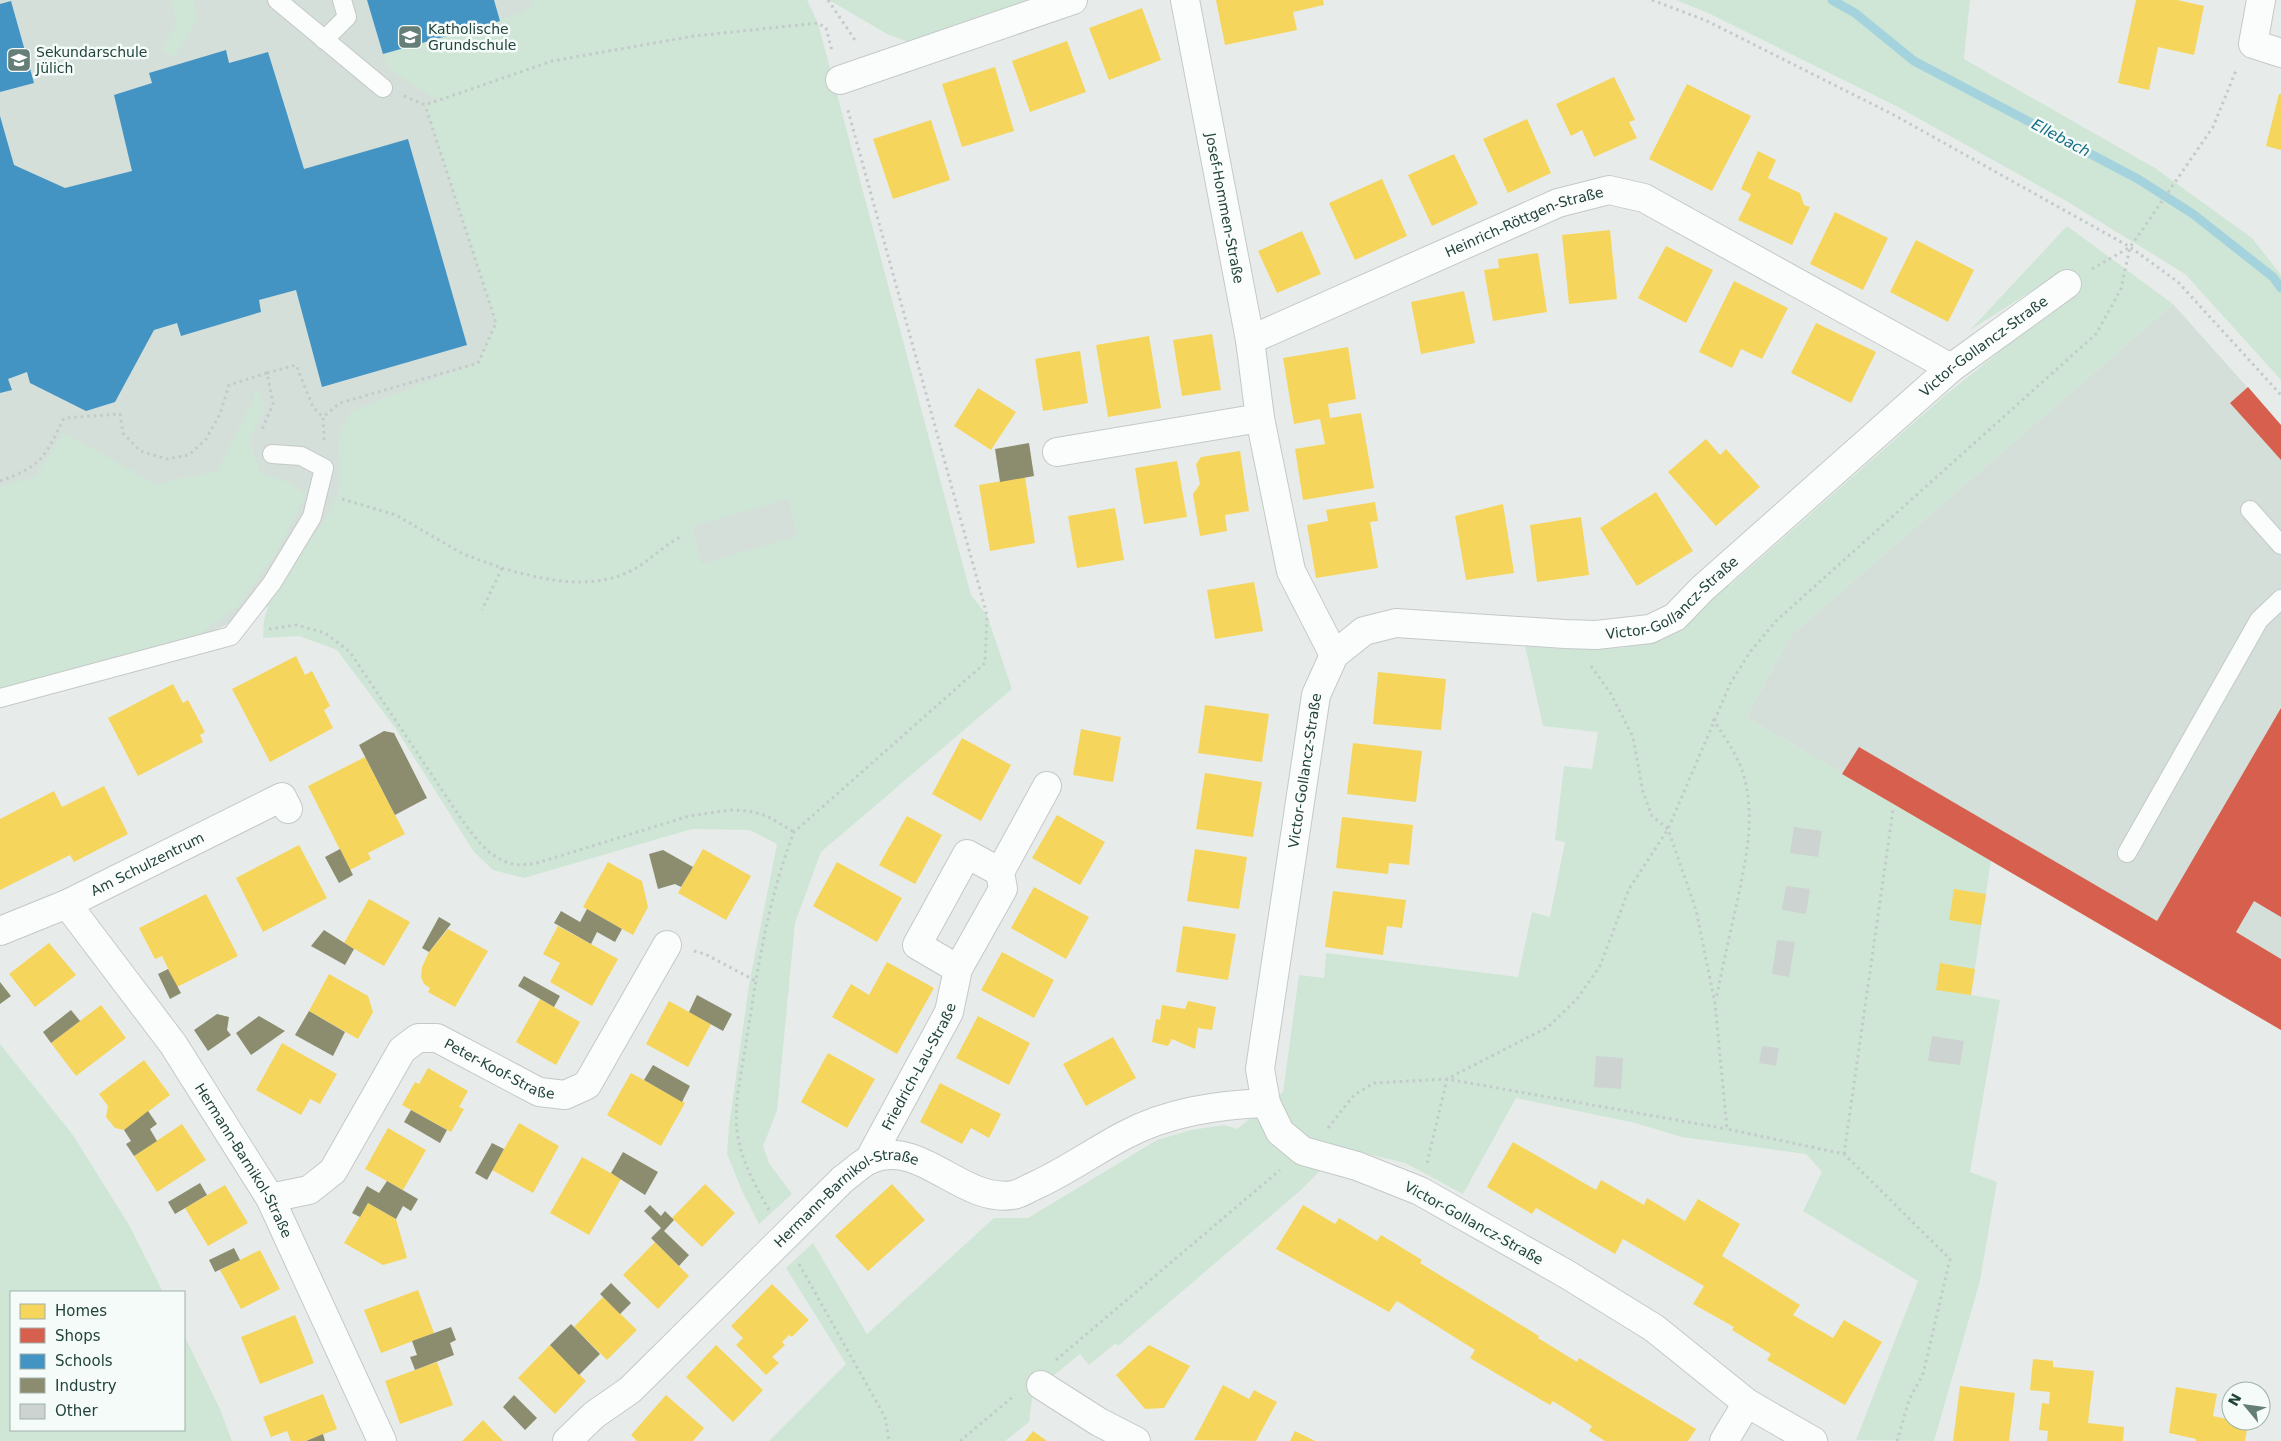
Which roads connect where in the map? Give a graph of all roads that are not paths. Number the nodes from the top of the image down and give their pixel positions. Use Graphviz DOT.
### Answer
graph roads {
  1 [pos="277,0"];
  2 [pos="342,0"];
  3 [pos="1073,0"];
  4 [pos="1184,0"];
  5 [pos="2261,0"];
  6 [pos="324,40"];
  7 [pos="2281,53"];
  8 [pos="840,80"];
  9 [pos="383,88"];
  10 [pos="2067,284"];
  11 [pos="1250,340"];
  12 [pos="1951,368"];
  13 [pos="1260,418"];
  14 [pos="1057,452"];
  15 [pos="272,454"];
  16 [pos="2250,510"];
  17 [pos="2281,545"];
  18 [pos="2281,599"];
  19 [pos="1334,655"];
  20 [pos="0,698"];
  21 [pos="1047,786"];
  22 [pos="288,808"];
  23 [pos="2127,853"];
  24 [pos="1000,872"];
  25 [pos="67,904"];
  26 [pos="0,931"];
  27 [pos="667,944"];
  28 [pos="958,969"];
  29 [pos="1266,1103"];
  30 [pos="869,1160"];
  31 [pos="270,1198"];
  32 [pos="1030,1389"];
  33 [pos="1748,1403"];
  34 [pos="382,1441"];
  35 [pos="567,1441"];
  36 [pos="1136,1441"];
  37 [pos="1724,1441"];
  38 [pos="1813,1441"];
  1 -- 6 [label="lane"];
  2 -- 6 [label="lane"];
  3 -- 8 [label="street"];
  4 -- 11 [label="street, Josef-Hommen-Straße"];
  5 -- 7 [label="street"];
  6 -- 9 [label="lane"];
  10 -- 12 [label="street, Victor-Gollancz-Straße"];
  11 -- 12 [label="street, Heinrich-Röttgen-Straße"];
  11 -- 13 [label="street, Josef-Hommen-Straße"];
  12 -- 19 [label="street, Victor-Gollancz-Straße"];
  13 -- 14 [label="street"];
  13 -- 19 [label="street, Josef-Hommen-Straße"];
  15 -- 20 [label="lane"];
  16 -- 17 [label="lane"];
  18 -- 23 [label="lane"];
  19 -- 29 [label="street, Victor-Gollancz-Straße"];
  21 -- 24 [label="street, Friedrich-Lau-Straße"];
  22 -- 25 [label="street, Am Schulzentrum"];
  24 -- 28 [label="street, Friedrich-Lau-Straße"];
  24 -- 28 [label="street"];
  25 -- 26 [label="street, Am Schulzentrum"];
  25 -- 31 [label="street, Hermann-Barnikol-Straße"];
  27 -- 31 [label="street, Peter-Koof-Straße"];
  28 -- 30 [label="street, Friedrich-Lau-Straße"];
  29 -- 30 [label="street, Hermann-Barnikol-Straße"];
  29 -- 33 [label="street, Victor-Gollancz-Straße"];
  30 -- 35 [label="street, Hermann-Barnikol-Straße"];
  31 -- 34 [label="street, Hermann-Barnikol-Straße"];
  32 -- 36 [label="street"];
  33 -- 37 [label="street"];
  33 -- 38 [label="street, Victor-Gollancz-Straße"];
}
